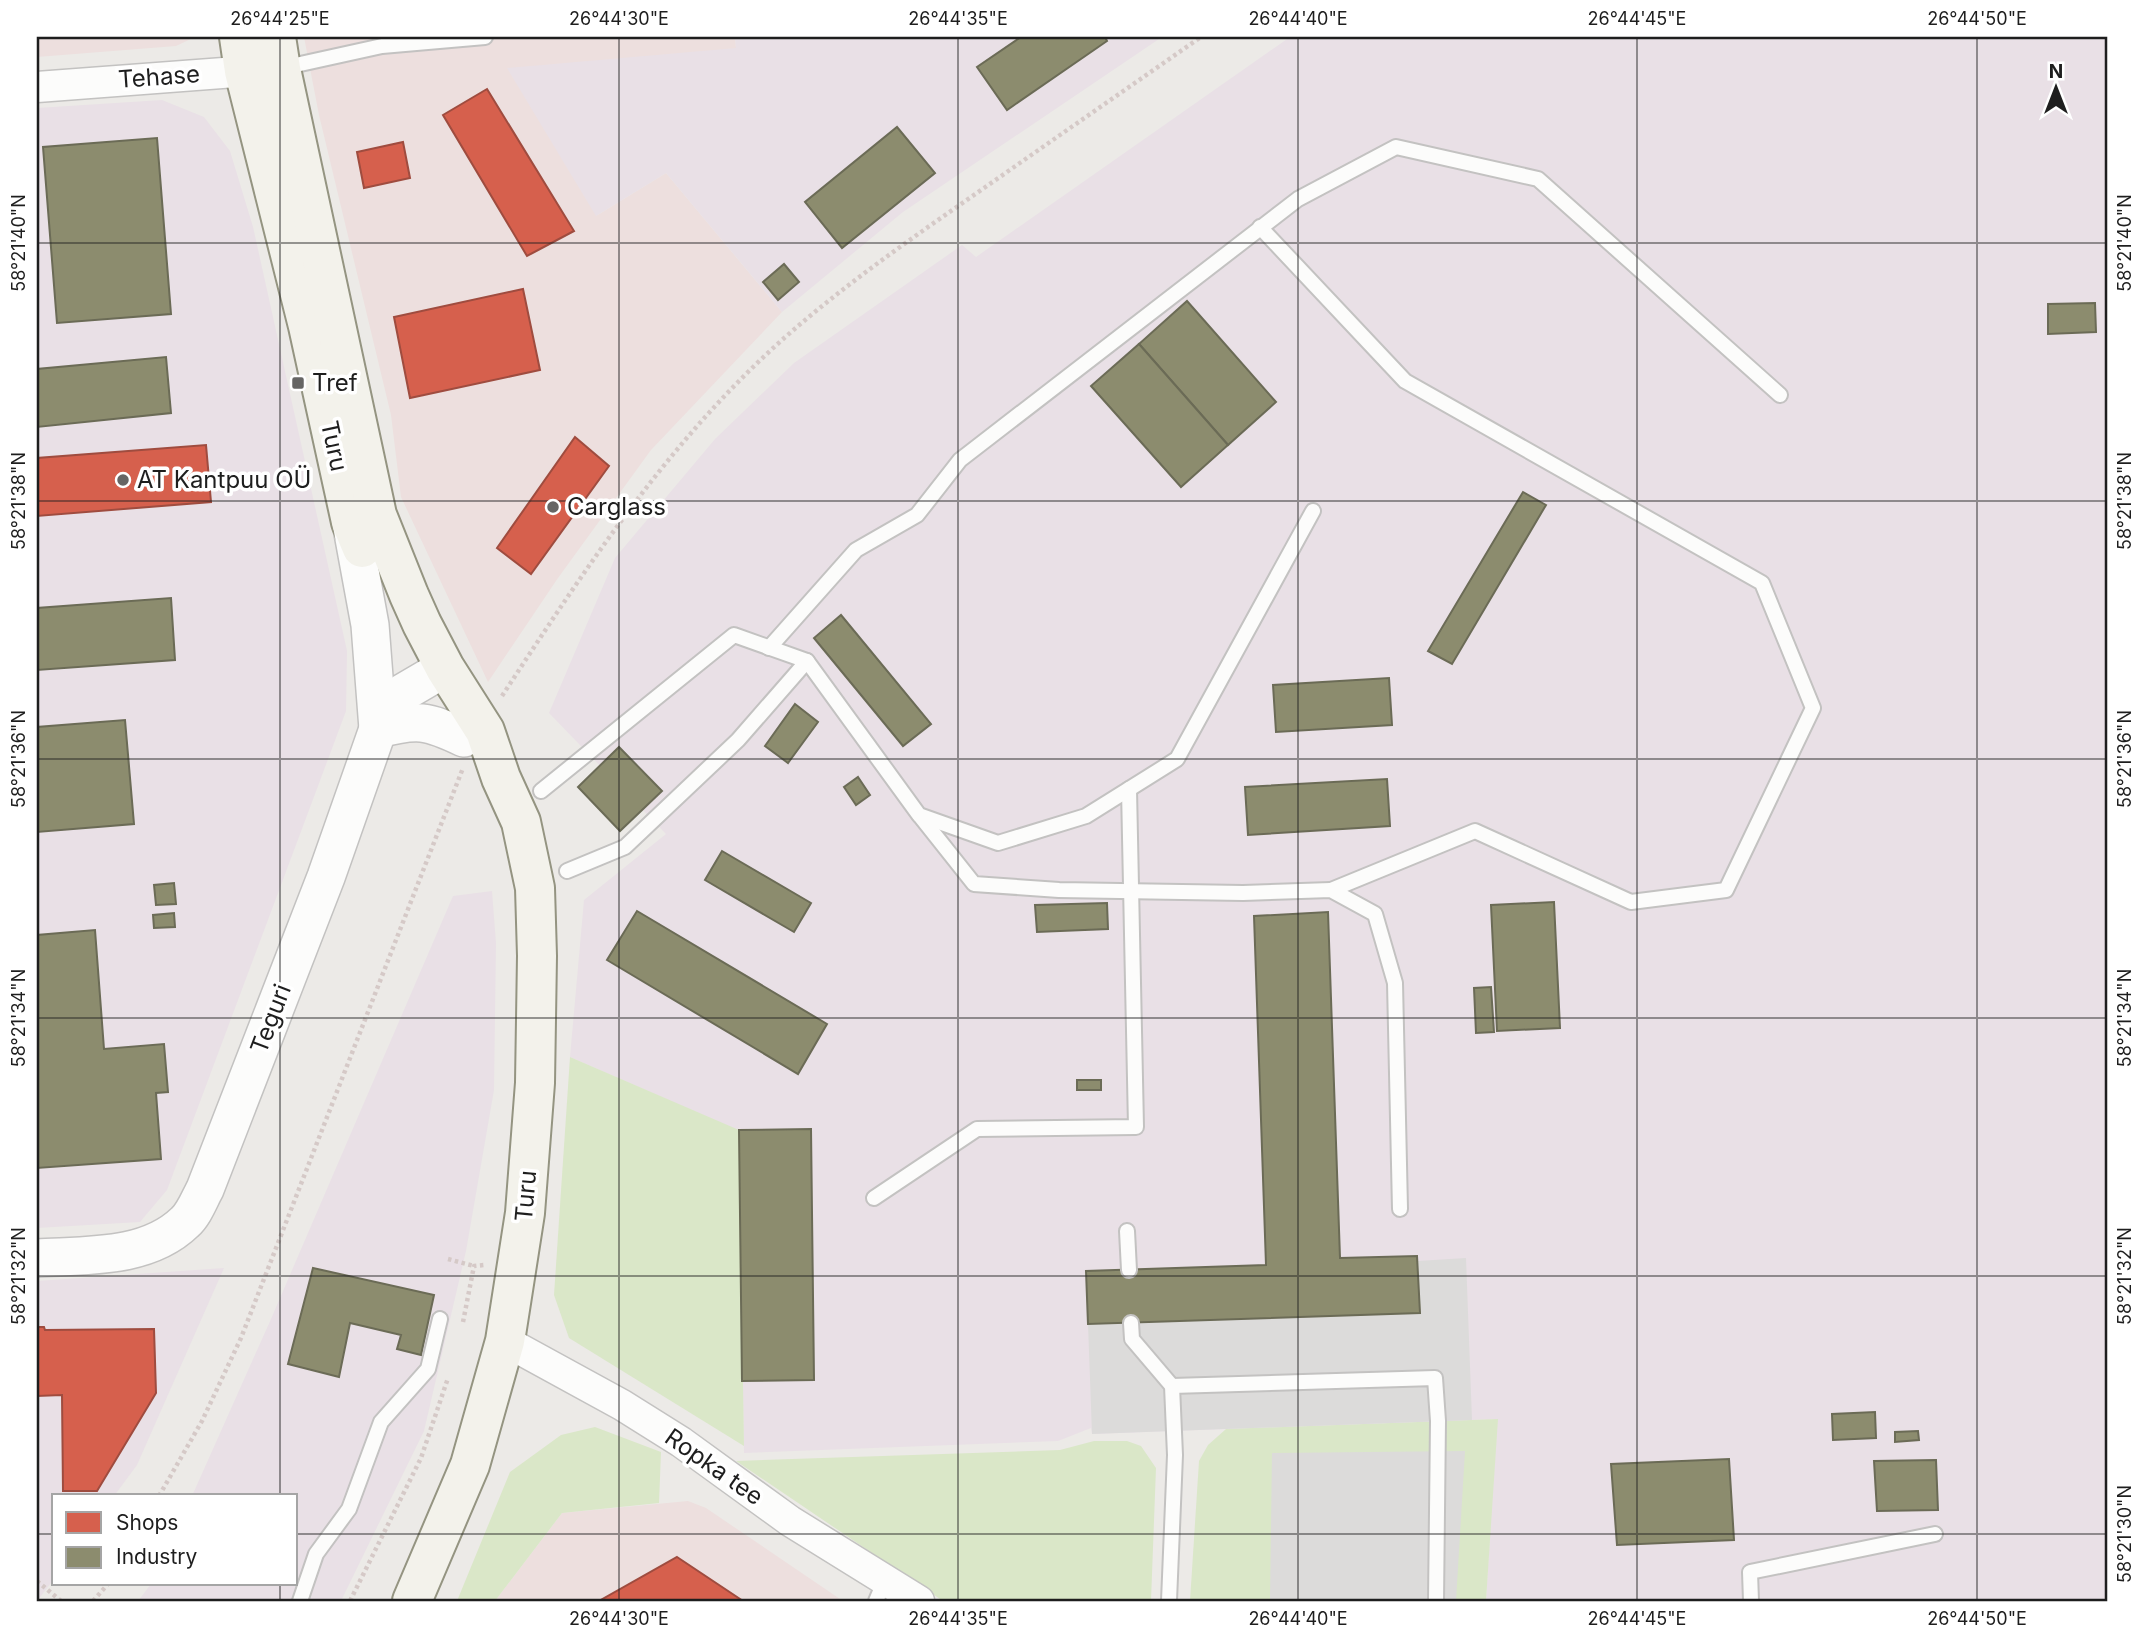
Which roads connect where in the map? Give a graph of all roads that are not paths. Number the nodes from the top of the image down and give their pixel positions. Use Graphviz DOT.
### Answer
graph roads {
  1 [pos="485,37"];
  2 [pos="260,53"];
  3 [pos="37,87"];
  4 [pos="1261,227"];
  5 [pos="1780,395"];
  6 [pos="1313,511"];
  7 [pos="351,522"];
  8 [pos="769,648"];
  9 [pos="807,661"];
  10 [pos="435,675"];
  11 [pos="378,729"];
  12 [pos="473,738"];
  13 [pos="1129,789"];
  14 [pos="541,792"];
  15 [pos="919,815"];
  16 [pos="567,872"];
  17 [pos="1131,891"];
  18 [pos="1331,891"];
  19 [pos="874,1198"];
  20 [pos="1400,1209"];
  21 [pos="1127,1231"];
  22 [pos="37,1258"];
  23 [pos="1129,1270"];
  24 [pos="440,1319"];
  25 [pos="1131,1323"];
  26 [pos="505,1341"];
  27 [pos="1172,1386"];
  28 [pos="1935,1534"];
  29 [pos="880,1591"];
  30 [pos="300,1601"];
  31 [pos="412,1601"];
  32 [pos="919,1601"];
  33 [pos="1169,1601"];
  34 [pos="1436,1601"];
  35 [pos="1751,1601"];
  1 -- 2 [label="lane"];
  2 -- 3 [label="street, Tehase"];
  2 -- 7 [label="main road, Turu"];
  2 -- 10 [label="main road, Turu"];
  4 -- 5 [label="lane"];
  4 -- 8 [label="lane"];
  4 -- 18 [label="lane"];
  6 -- 13 [label="lane"];
  7 -- 10 [label="main road, Turu"];
  7 -- 11 [label="street"];
  8 -- 9 [label="lane"];
  8 -- 14 [label="lane"];
  9 -- 15 [label="lane"];
  9 -- 16 [label="lane"];
  10 -- 11 [label="street, Teguri"];
  10 -- 12 [label="main road, Turu"];
  11 -- 12 [label="street"];
  11 -- 22 [label="street, Teguri"];
  12 -- 26 [label="main road, Turu"];
  13 -- 15 [label="lane"];
  13 -- 17 [label="lane"];
  15 -- 17 [label="lane"];
  17 -- 18 [label="lane"];
  17 -- 19 [label="lane"];
  18 -- 20 [label="lane"];
  21 -- 23 [label="lane"];
  24 -- 30 [label="lane"];
  25 -- 27 [label="lane"];
  26 -- 29 [label="street, Ropka tee"];
  26 -- 31 [label="main road, Turu"];
  27 -- 33 [label="lane"];
  27 -- 34 [label="lane"];
  28 -- 35 [label="lane"];
  29 -- 32 [label="street, Ropka tee"];
}
